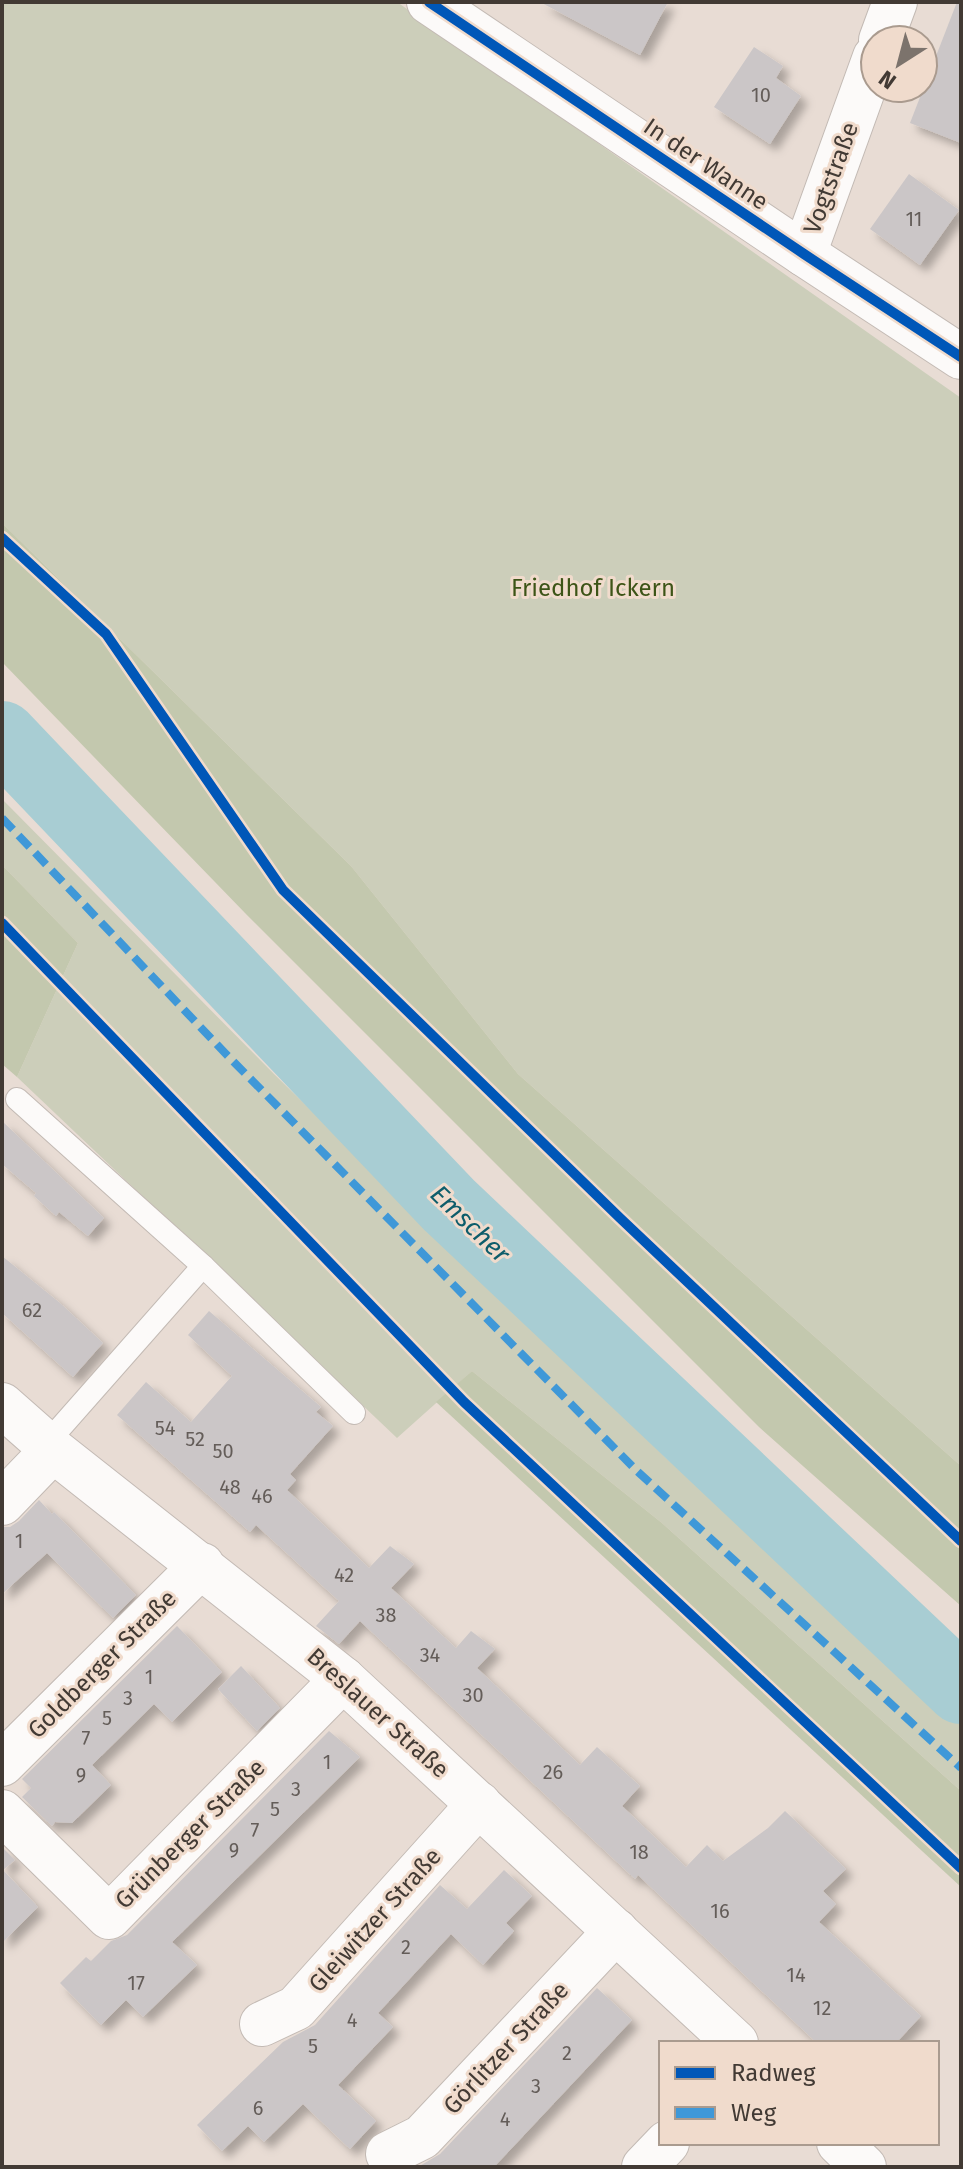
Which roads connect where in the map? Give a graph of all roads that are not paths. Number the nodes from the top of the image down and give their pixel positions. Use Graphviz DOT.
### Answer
graph roads {
  1 [pos="429,2"];
  2 [pos="895,2"];
  3 [pos="887,24"];
  4 [pos="859,101"];
  5 [pos="804,254"];
  6 [pos="961,357"];
  7 [pos="17,1099"];
  8 [pos="203,1266"];
  9 [pos="2,1405"];
  10 [pos="354,1413"];
  11 [pos="50,1447"];
  12 [pos="2,1503"];
  13 [pos="202,1565"];
  14 [pos="343,1679"];
  15 [pos="2,1764"];
  16 [pos="479,1804"];
  17 [pos="2,1812"];
  18 [pos="616,1931"];
  19 [pos="262,2024"];
  20 [pos="734,2041"];
  21 [pos="665,2145"];
  22 [pos="841,2145"];
  23 [pos="388,2154"];
  24 [pos="644,2167"];
  25 [pos="864,2167"];
  1 -- 5 [label="street, In der Wanne"];
  2 -- 3 [label="street"];
  4 -- 5 [label="street, Vogtstraße"];
  5 -- 6 [label="street, In der Wanne"];
  7 -- 8 [label="lane"];
  8 -- 10 [label="lane"];
  8 -- 11 [label="lane"];
  9 -- 11 [label="street, Breslauer Straße"];
  11 -- 12 [label="street"];
  11 -- 13 [label="street, Breslauer Straße"];
  13 -- 14 [label="street, Breslauer Straße"];
  13 -- 15 [label="street, Goldberger Straße"];
  14 -- 16 [label="street, Breslauer Straße"];
  14 -- 17 [label="street, Grünberger Straße"];
  16 -- 18 [label="street, Breslauer Straße"];
  16 -- 19 [label="street, Gleiwitzer Straße"];
  18 -- 20 [label="street, Breslauer Straße"];
  18 -- 23 [label="street, Görlitzer Straße"];
  21 -- 24 [label="street"];
  22 -- 25 [label="street"];
}
